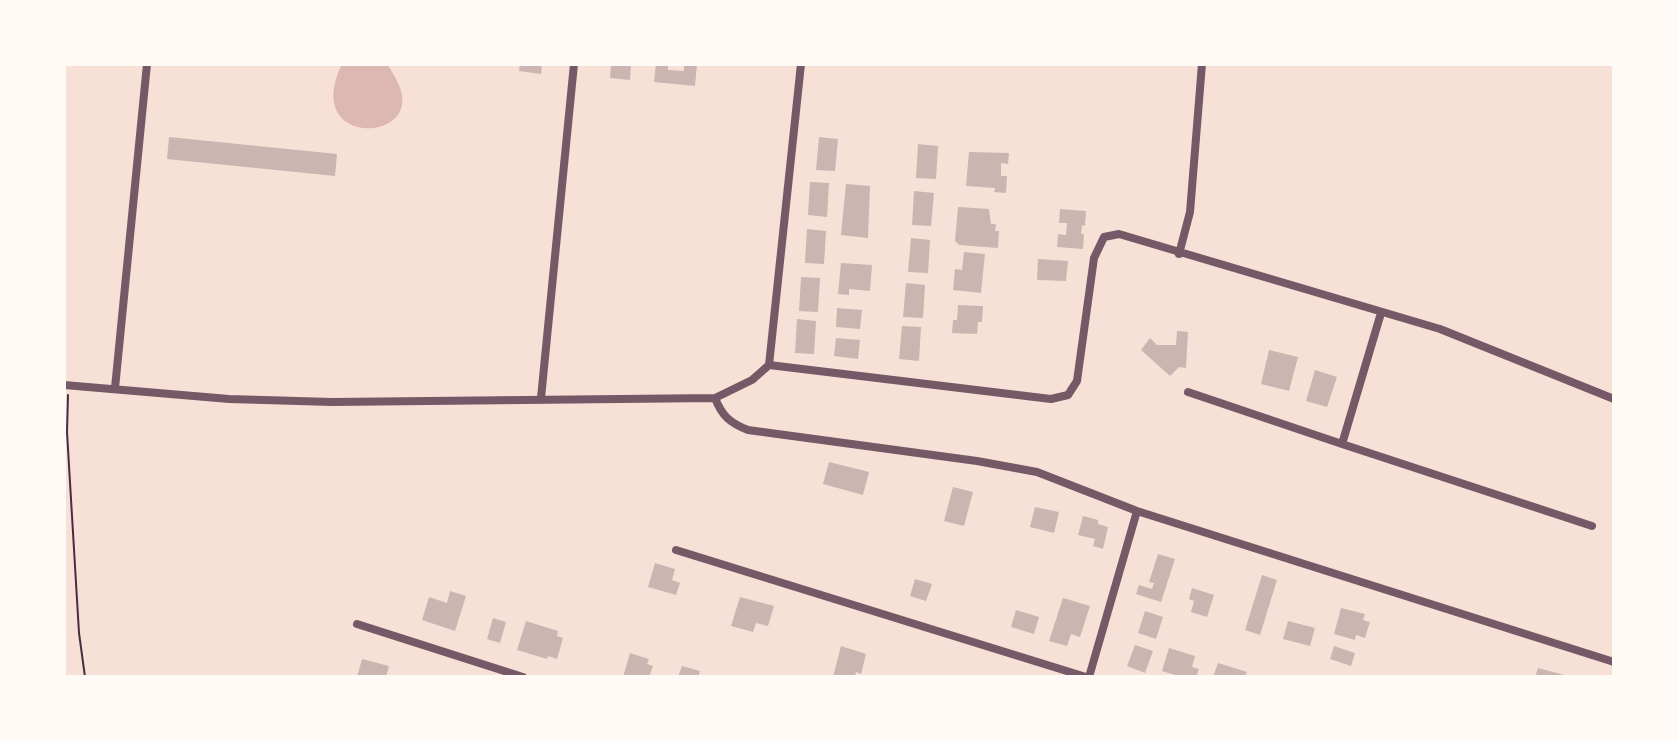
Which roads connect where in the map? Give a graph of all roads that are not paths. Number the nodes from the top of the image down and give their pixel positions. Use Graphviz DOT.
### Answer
graph roads {
  1 [pos="147,64"];
  2 [pos="574,64"];
  3 [pos="801,64"];
  4 [pos="1202,64"];
  5 [pos="1179,254"];
  6 [pos="1381,313"];
  7 [pos="769,365"];
  8 [pos="66,385"];
  9 [pos="115,388"];
  10 [pos="1188,392"];
  11 [pos="541,398"];
  12 [pos="715,398"];
  13 [pos="1614,399"];
  14 [pos="1342,444"];
  15 [pos="1137,511"];
  16 [pos="1592,526"];
  17 [pos="676,550"];
  18 [pos="357,624"];
  19 [pos="1614,662"];
  20 [pos="523,677"];
  21 [pos="1087,677"];
  1 -- 9 [label="street"];
  2 -- 11 [label="street"];
  3 -- 7 [label="street"];
  4 -- 5 [label="street"];
  5 -- 6 [label="street"];
  5 -- 7 [label="street"];
  6 -- 13 [label="street"];
  6 -- 14 [label="street"];
  7 -- 12 [label="street"];
  8 -- 9 [label="street"];
  9 -- 11 [label="street"];
  10 -- 14 [label="street"];
  11 -- 12 [label="street"];
  12 -- 15 [label="street"];
  14 -- 16 [label="street"];
  15 -- 19 [label="street"];
  15 -- 21 [label="street"];
  17 -- 21 [label="street"];
  18 -- 20 [label="street"];
}
